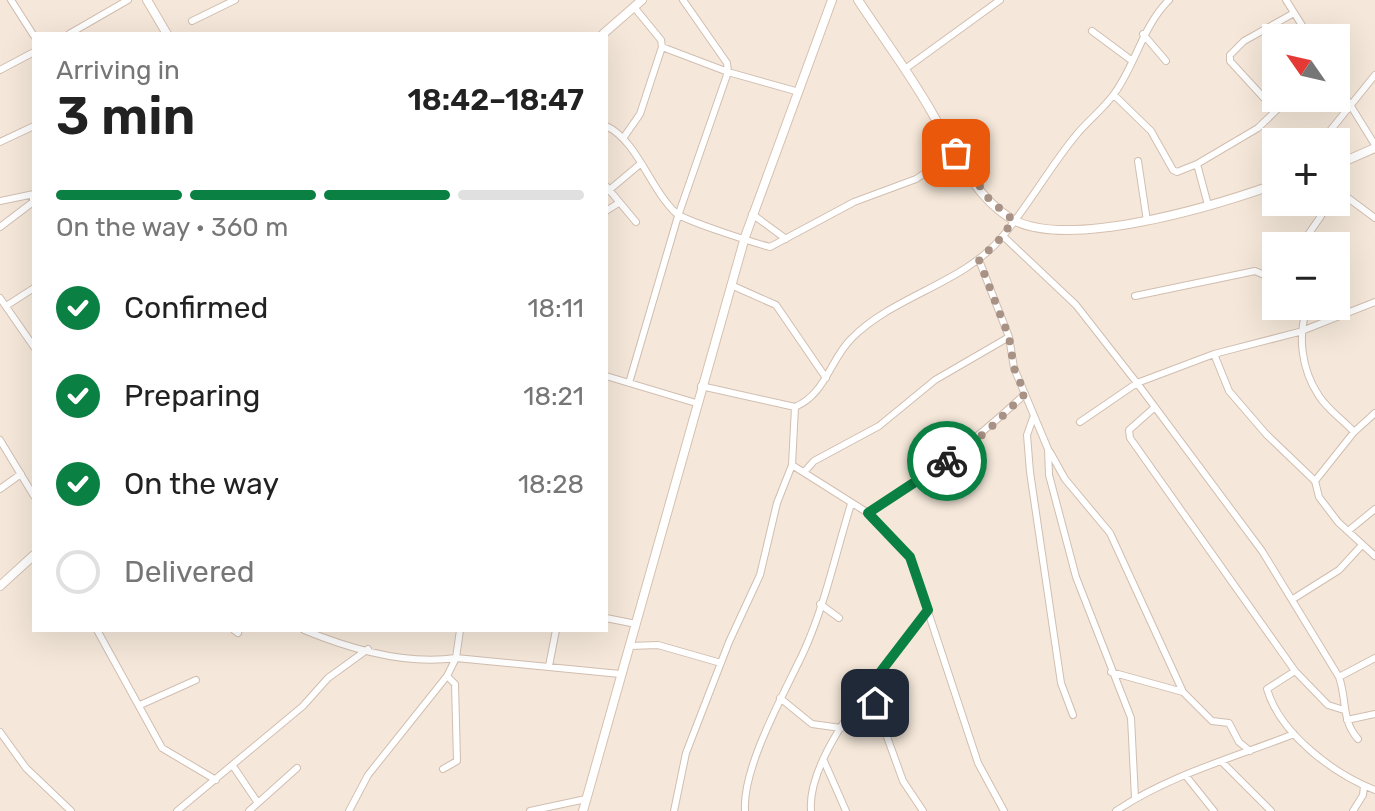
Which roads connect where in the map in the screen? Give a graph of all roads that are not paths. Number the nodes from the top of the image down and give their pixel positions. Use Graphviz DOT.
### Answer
graph roads {
  1 [pos="11,0"];
  2 [pos="128,0"];
  3 [pos="147,0"];
  4 [pos="235,0"];
  5 [pos="683,0"];
  6 [pos="832,0"];
  7 [pos="858,0"];
  8 [pos="1000,0"];
  9 [pos="1169,0"];
  10 [pos="1286,0"];
  11 [pos="638,4"];
  12 [pos="1294,13"];
  13 [pos="192,21"];
  14 [pos="1274,24"];
  15 [pos="1301,24"];
  16 [pos="82,31"];
  17 [pos="1092,31"];
  18 [pos="1262,31"];
  19 [pos="166,32"];
  20 [pos="605,32"];
  21 [pos="32,33"];
  22 [pos="1143,34"];
  23 [pos="662,47"];
  24 [pos="32,53"];
  25 [pos="1131,60"];
  26 [pos="1166,61"];
  27 [pos="905,69"];
  28 [pos="0,70"];
  29 [pos="728,72"];
  30 [pos="1375,75"];
  31 [pos="799,92"];
  32 [pos="1114,95"];
  33 [pos="1262,96"];
  34 [pos="1351,108"];
  35 [pos="1273,112"];
  36 [pos="32,127"];
  37 [pos="608,127"];
  38 [pos="1333,128"];
  39 [pos="624,137"];
  40 [pos="0,142"];
  41 [pos="1375,146"];
  42 [pos="956,153"];
  43 [pos="1350,158"];
  44 [pos="1138,161"];
  45 [pos="1197,164"];
  46 [pos="639,165"];
  47 [pos="1262,188"];
  48 [pos="608,189"];
  49 [pos="608,191"];
  50 [pos="32,195"];
  51 [pos="1350,199"];
  52 [pos="0,201"];
  53 [pos="32,204"];
  54 [pos="617,204"];
  55 [pos="1208,205"];
  56 [pos="608,210"];
  57 [pos="752,214"];
  58 [pos="678,216"];
  59 [pos="1375,218"];
  60 [pos="1013,220"];
  61 [pos="1147,221"];
  62 [pos="636,222"];
  63 [pos="0,227"];
  64 [pos="1003,236"];
  65 [pos="745,237"];
  66 [pos="786,239"];
  67 [pos="979,260"];
  68 [pos="1262,274"];
  69 [pos="731,285"];
  70 [pos="32,289"];
  71 [pos="1135,296"];
  72 [pos="2,301"];
  73 [pos="1375,302"];
  74 [pos="1303,320"];
  75 [pos="1299,332"];
  76 [pos="1009,337"];
  77 [pos="32,344"];
  78 [pos="1214,354"];
  79 [pos="608,377"];
  80 [pos="826,378"];
  81 [pos="629,383"];
  82 [pos="1137,383"];
  83 [pos="701,386"];
  84 [pos="1025,394"];
  85 [pos="696,403"];
  86 [pos="795,407"];
  87 [pos="1155,407"];
  88 [pos="1375,413"];
  89 [pos="1033,418"];
  90 [pos="1080,422"];
  91 [pos="1354,432"];
  92 [pos="0,440"];
  93 [pos="1048,449"];
  94 [pos="792,465"];
  95 [pos="805,471"];
  96 [pos="21,474"];
  97 [pos="1315,481"];
  98 [pos="0,489"];
  99 [pos="32,493"];
  100 [pos="851,504"];
  101 [pos="1375,509"];
  102 [pos="868,513"];
  103 [pos="1348,531"];
  104 [pos="1362,545"];
  105 [pos="1375,556"];
  106 [pos="32,557"];
  107 [pos="0,586"];
  108 [pos="1293,599"];
  109 [pos="820,604"];
  110 [pos="928,610"];
  111 [pos="608,618"];
  112 [pos="839,618"];
  113 [pos="636,624"];
  114 [pos="98,632"];
  115 [pos="311,632"];
  116 [pos="460,632"];
  117 [pos="556,632"];
  118 [pos="630,646"];
  119 [pos="368,649"];
  120 [pos="456,658"];
  121 [pos="1375,658"];
  122 [pos="721,663"];
  123 [pos="549,666"];
  124 [pos="1295,671"];
  125 [pos="1111,672"];
  126 [pos="620,674"];
  127 [pos="447,676"];
  128 [pos="1339,677"];
  129 [pos="196,680"];
  130 [pos="869,687"];
  131 [pos="1183,692"];
  132 [pos="780,698"];
  133 [pos="140,705"];
  134 [pos="1344,710"];
  135 [pos="1375,714"];
  136 [pos="1073,715"];
  137 [pos="1347,720"];
  138 [pos="841,728"];
  139 [pos="0,732"];
  140 [pos="1294,734"];
  141 [pos="1358,739"];
  142 [pos="1250,751"];
  143 [pos="824,761"];
  144 [pos="1223,763"];
  145 [pos="233,766"];
  146 [pos="297,768"];
  147 [pos="443,769"];
  148 [pos="1186,776"];
  149 [pos="216,780"];
  150 [pos="1364,786"];
  151 [pos="1375,790"];
  152 [pos="1135,798"];
  153 [pos="586,799"];
  154 [pos="258,803"];
  155 [pos="71,811"];
  156 [pos="177,811"];
  157 [pos="249,811"];
  158 [pos="349,811"];
  159 [pos="530,811"];
  160 [pos="583,811"];
  161 [pos="674,811"];
  162 [pos="745,811"];
  163 [pos="811,811"];
  164 [pos="846,811"];
  165 [pos="923,811"];
  166 [pos="1004,811"];
  167 [pos="1116,811"];
  168 [pos="1214,811"];
  169 [pos="1271,811"];
  170 [pos="1353,811"];
  1 -- 21 [label="street"];
  2 -- 16 [label="street"];
  3 -- 19 [label="main road"];
  4 -- 13 [label="street"];
  5 -- 29 [label="street"];
  6 -- 31 [label="main road"];
  7 -- 27 [label="main road"];
  8 -- 27 [label="street"];
  9 -- 22 [label="street"];
  10 -- 12 [label="street"];
  11 -- 20 [label="main road"];
  11 -- 23 [label="street"];
  12 -- 14 [label="street"];
  12 -- 15 [label="street"];
  17 -- 25 [label="street"];
  18 -- 33 [label="street"];
  22 -- 25 [label="street"];
  22 -- 26 [label="street"];
  23 -- 29 [label="street"];
  23 -- 39 [label="street"];
  24 -- 28 [label="street"];
  25 -- 32 [label="street"];
  27 -- 42 [label="main road"];
  29 -- 31 [label="street"];
  29 -- 58 [label="street"];
  30 -- 34 [label="street"];
  31 -- 57 [label="main road"];
  32 -- 45 [label="street"];
  32 -- 60 [label="street"];
  34 -- 38 [label="street"];
  34 -- 41 [label="street"];
  35 -- 45 [label="street"];
  36 -- 40 [label="street"];
  37 -- 39 [label="street"];
  39 -- 46 [label="street"];
  41 -- 43 [label="main road"];
  42 -- 60 [label="main road"];
  42 -- 66 [label="street"];
  44 -- 61 [label="street"];
  45 -- 55 [label="street"];
  46 -- 48 [label="street"];
  46 -- 58 [label="street"];
  47 -- 55 [label="main road"];
  49 -- 54 [label="street"];
  50 -- 52 [label="street"];
  51 -- 59 [label="street"];
  53 -- 63 [label="street"];
  54 -- 56 [label="street"];
  54 -- 62 [label="street"];
  55 -- 61 [label="main road"];
  57 -- 65 [label="main road"];
  57 -- 66 [label="street"];
  58 -- 65 [label="street"];
  58 -- 81 [label="street"];
  60 -- 61 [label="main road"];
  60 -- 64 [label="street"];
  64 -- 67 [label="street"];
  64 -- 82 [label="street"];
  65 -- 66 [label="street"];
  65 -- 69 [label="main road"];
  67 -- 76 [label="street"];
  67 -- 80 [label="street"];
  68 -- 71 [label="street"];
  69 -- 80 [label="street"];
  69 -- 83 [label="main road"];
  70 -- 72 [label="street"];
  72 -- 77 [label="street"];
  73 -- 75 [label="street"];
  74 -- 75 [label="street"];
  75 -- 78 [label="street"];
  75 -- 91 [label="street"];
  76 -- 84 [label="street"];
  76 -- 95 [label="street"];
  78 -- 82 [label="street"];
  78 -- 97 [label="street"];
  79 -- 81 [label="street"];
  80 -- 86 [label="street"];
  81 -- 85 [label="street"];
  82 -- 87 [label="street"];
  82 -- 90 [label="street"];
  83 -- 85 [label="main road"];
  83 -- 86 [label="street"];
  84 -- 89 [label="street"];
  84 -- 102 [label="street"];
  85 -- 113 [label="main road"];
  86 -- 94 [label="street"];
  87 -- 108 [label="street"];
  87 -- 124 [label="street"];
  88 -- 91 [label="street"];
  89 -- 93 [label="street"];
  89 -- 136 [label="street"];
  91 -- 97 [label="street"];
  92 -- 96 [label="street"];
  93 -- 125 [label="street"];
  93 -- 131 [label="street"];
  94 -- 95 [label="street"];
  94 -- 122 [label="street"];
  95 -- 100 [label="street"];
  96 -- 98 [label="street"];
  96 -- 99 [label="street"];
  97 -- 103 [label="street"];
  100 -- 102 [label="street"];
  100 -- 109 [label="street"];
  101 -- 103 [label="street"];
  102 -- 110 [label="street"];
  103 -- 104 [label="street"];
  104 -- 105 [label="street"];
  104 -- 108 [label="street"];
  106 -- 107 [label="main road"];
  108 -- 128 [label="street"];
  109 -- 112 [label="street"];
  109 -- 132 [label="street"];
  110 -- 130 [label="street"];
  110 -- 166 [label="street"];
  111 -- 113 [label="street"];
  113 -- 118 [label="main road"];
  114 -- 133 [label="street"];
  115 -- 119 [label="street"];
  116 -- 120 [label="street"];
  117 -- 123 [label="street"];
  118 -- 122 [label="street"];
  118 -- 126 [label="main road"];
  119 -- 120 [label="street"];
  119 -- 145 [label="street"];
  120 -- 123 [label="street"];
  120 -- 127 [label="street"];
  121 -- 128 [label="street"];
  122 -- 161 [label="street"];
  123 -- 126 [label="street"];
  124 -- 134 [label="street"];
  124 -- 140 [label="street"];
  125 -- 131 [label="street"];
  125 -- 152 [label="street"];
  126 -- 153 [label="main road"];
  127 -- 147 [label="street"];
  127 -- 158 [label="street"];
  128 -- 134 [label="street"];
  129 -- 133 [label="street"];
  130 -- 138 [label="street"];
  130 -- 165 [label="street"];
  131 -- 142 [label="street"];
  132 -- 138 [label="street"];
  132 -- 162 [label="street"];
  133 -- 149 [label="street"];
  134 -- 137 [label="street"];
  135 -- 137 [label="street"];
  137 -- 141 [label="street"];
  138 -- 143 [label="street"];
  139 -- 155 [label="street"];
  140 -- 142 [label="street"];
  140 -- 150 [label="street"];
  142 -- 144 [label="street"];
  143 -- 163 [label="street"];
  143 -- 164 [label="street"];
  144 -- 148 [label="street"];
  144 -- 169 [label="street"];
  145 -- 149 [label="street"];
  145 -- 154 [label="street"];
  146 -- 154 [label="street"];
  148 -- 152 [label="street"];
  148 -- 168 [label="street"];
  149 -- 156 [label="street"];
  150 -- 151 [label="street"];
  150 -- 170 [label="street"];
  152 -- 167 [label="street"];
  153 -- 159 [label="street"];
  153 -- 160 [label="main road"];
  154 -- 157 [label="street"];
}
